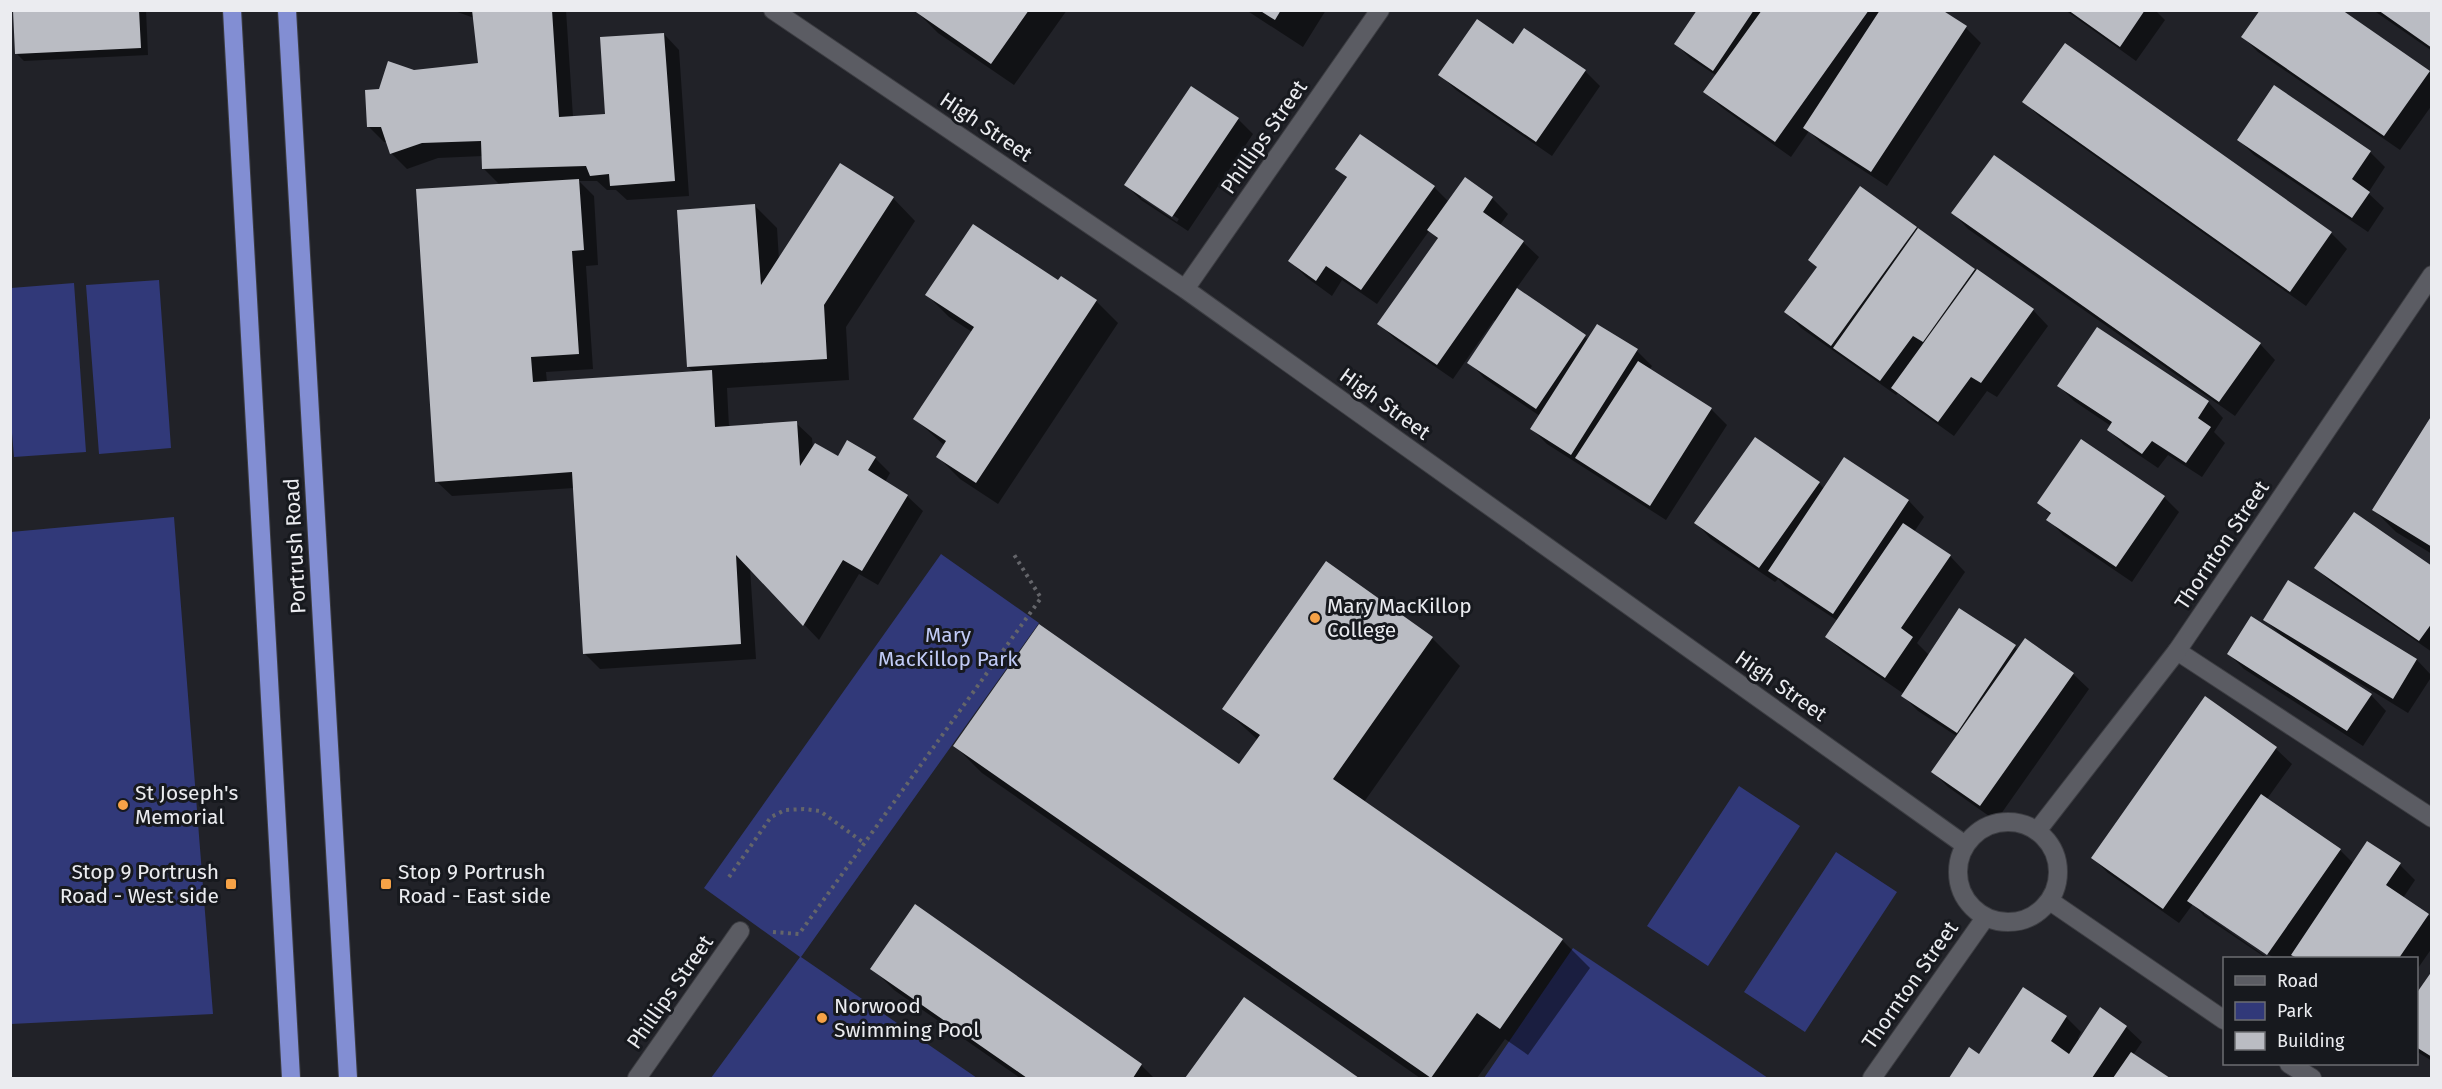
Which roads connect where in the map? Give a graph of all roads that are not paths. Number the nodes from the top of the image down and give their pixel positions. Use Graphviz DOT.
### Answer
graph roads {
  1 [pos="232,10"];
  2 [pos="287,10"];
  3 [pos="772,10"];
  4 [pos="1380,10"];
  5 [pos="2432,275"];
  6 [pos="1185,289"];
  7 [pos="2178,651"];
  8 [pos="2432,818"];
  9 [pos="2037,831"];
  10 [pos="1965,845"];
  11 [pos="2050,901"];
  12 [pos="1985,918"];
  13 [pos="740,931"];
  14 [pos="2223,1019"];
  15 [pos="291,1078"];
  16 [pos="348,1078"];
  17 [pos="637,1078"];
  18 [pos="1872,1078"];
  1 -- 15 [label="highway, Portrush Road"];
  2 -- 16 [label="highway, Portrush Road"];
  3 -- 6 [label="street, High Street"];
  4 -- 6 [label="street, Phillips Street"];
  5 -- 7 [label="street, Thornton Street"];
  6 -- 10 [label="street, High Street"];
  7 -- 8 [label="street"];
  7 -- 9 [label="street, Thornton Street"];
  9 -- 10 [label="street"];
  9 -- 11 [label="street"];
  10 -- 12 [label="street"];
  11 -- 12 [label="street"];
  11 -- 14 [label="street"];
  12 -- 18 [label="street, Thornton Street"];
  13 -- 17 [label="street, Phillips Street"];
}
